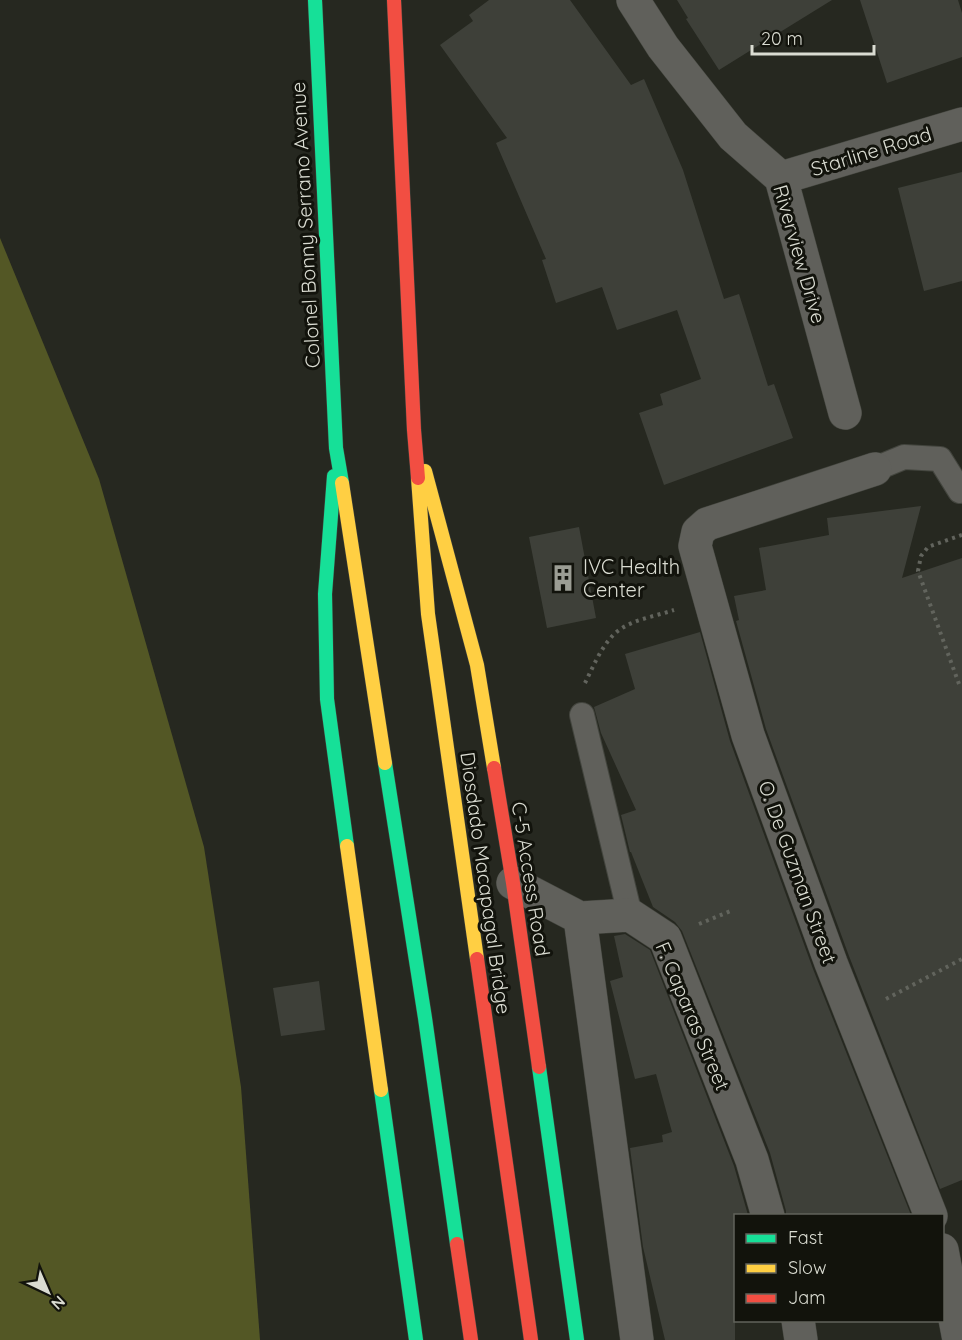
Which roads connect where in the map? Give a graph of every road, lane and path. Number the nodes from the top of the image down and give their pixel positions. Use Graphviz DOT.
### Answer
graph roads {
  1 [pos="315,0"];
  2 [pos="394,0"];
  3 [pos="633,0"];
  4 [pos="962,124"];
  5 [pos="781,178"];
  6 [pos="845,413"];
  7 [pos="414,430"];
  8 [pos="336,448"];
  9 [pos="875,470"];
  10 [pos="960,491"];
  11 [pos="962,535"];
  12 [pos="709,600"];
  13 [pos="959,684"];
  14 [pos="582,715"];
  15 [pos="513,883"];
  16 [pos="630,915"];
  17 [pos="580,918"];
  18 [pos="962,958"];
  19 [pos="852,1017"];
  20 [pos="768,1214"];
  21 [pos="931,1214"];
  22 [pos="944,1261"];
  23 [pos="798,1322"];
  24 [pos="416,1340"];
  25 [pos="471,1340"];
  26 [pos="531,1340"];
  27 [pos="577,1340"];
  28 [pos="637,1340"];
  29 [pos="801,1340"];
  30 [pos="959,1340"];
  1 -- 8 [label="main road, Colonel Bonny Serrano Avenue"];
  2 -- 7 [label="main road"];
  3 -- 5 [label="street, Riverview Drive"];
  4 -- 5 [label="street, Starline Road"];
  5 -- 6 [label="street, Riverview Drive"];
  7 -- 15 [label="main road, C-5 Access Road"];
  7 -- 26 [label="main road, Diosdado Macapagal Bridge"];
  8 -- 24 [label="main road"];
  8 -- 25 [label="main road"];
  9 -- 10 [label="lane"];
  9 -- 12 [label="street, O. De Guzman Street"];
  11 -- 13 [label="path"];
  12 -- 14 [label="path"];
  12 -- 19 [label="street, O. De Guzman Street"];
  14 -- 16 [label="lane"];
  15 -- 17 [label="street"];
  15 -- 27 [label="main road, C-5 Access Road"];
  16 -- 17 [label="street"];
  16 -- 20 [label="street, F. Caparas Street"];
  17 -- 28 [label="street"];
  18 -- 19 [label="path"];
  19 -- 21 [label="street, O. De Guzman Street"];
  22 -- 30 [label="street"];
  23 -- 29 [label="street"];
}
